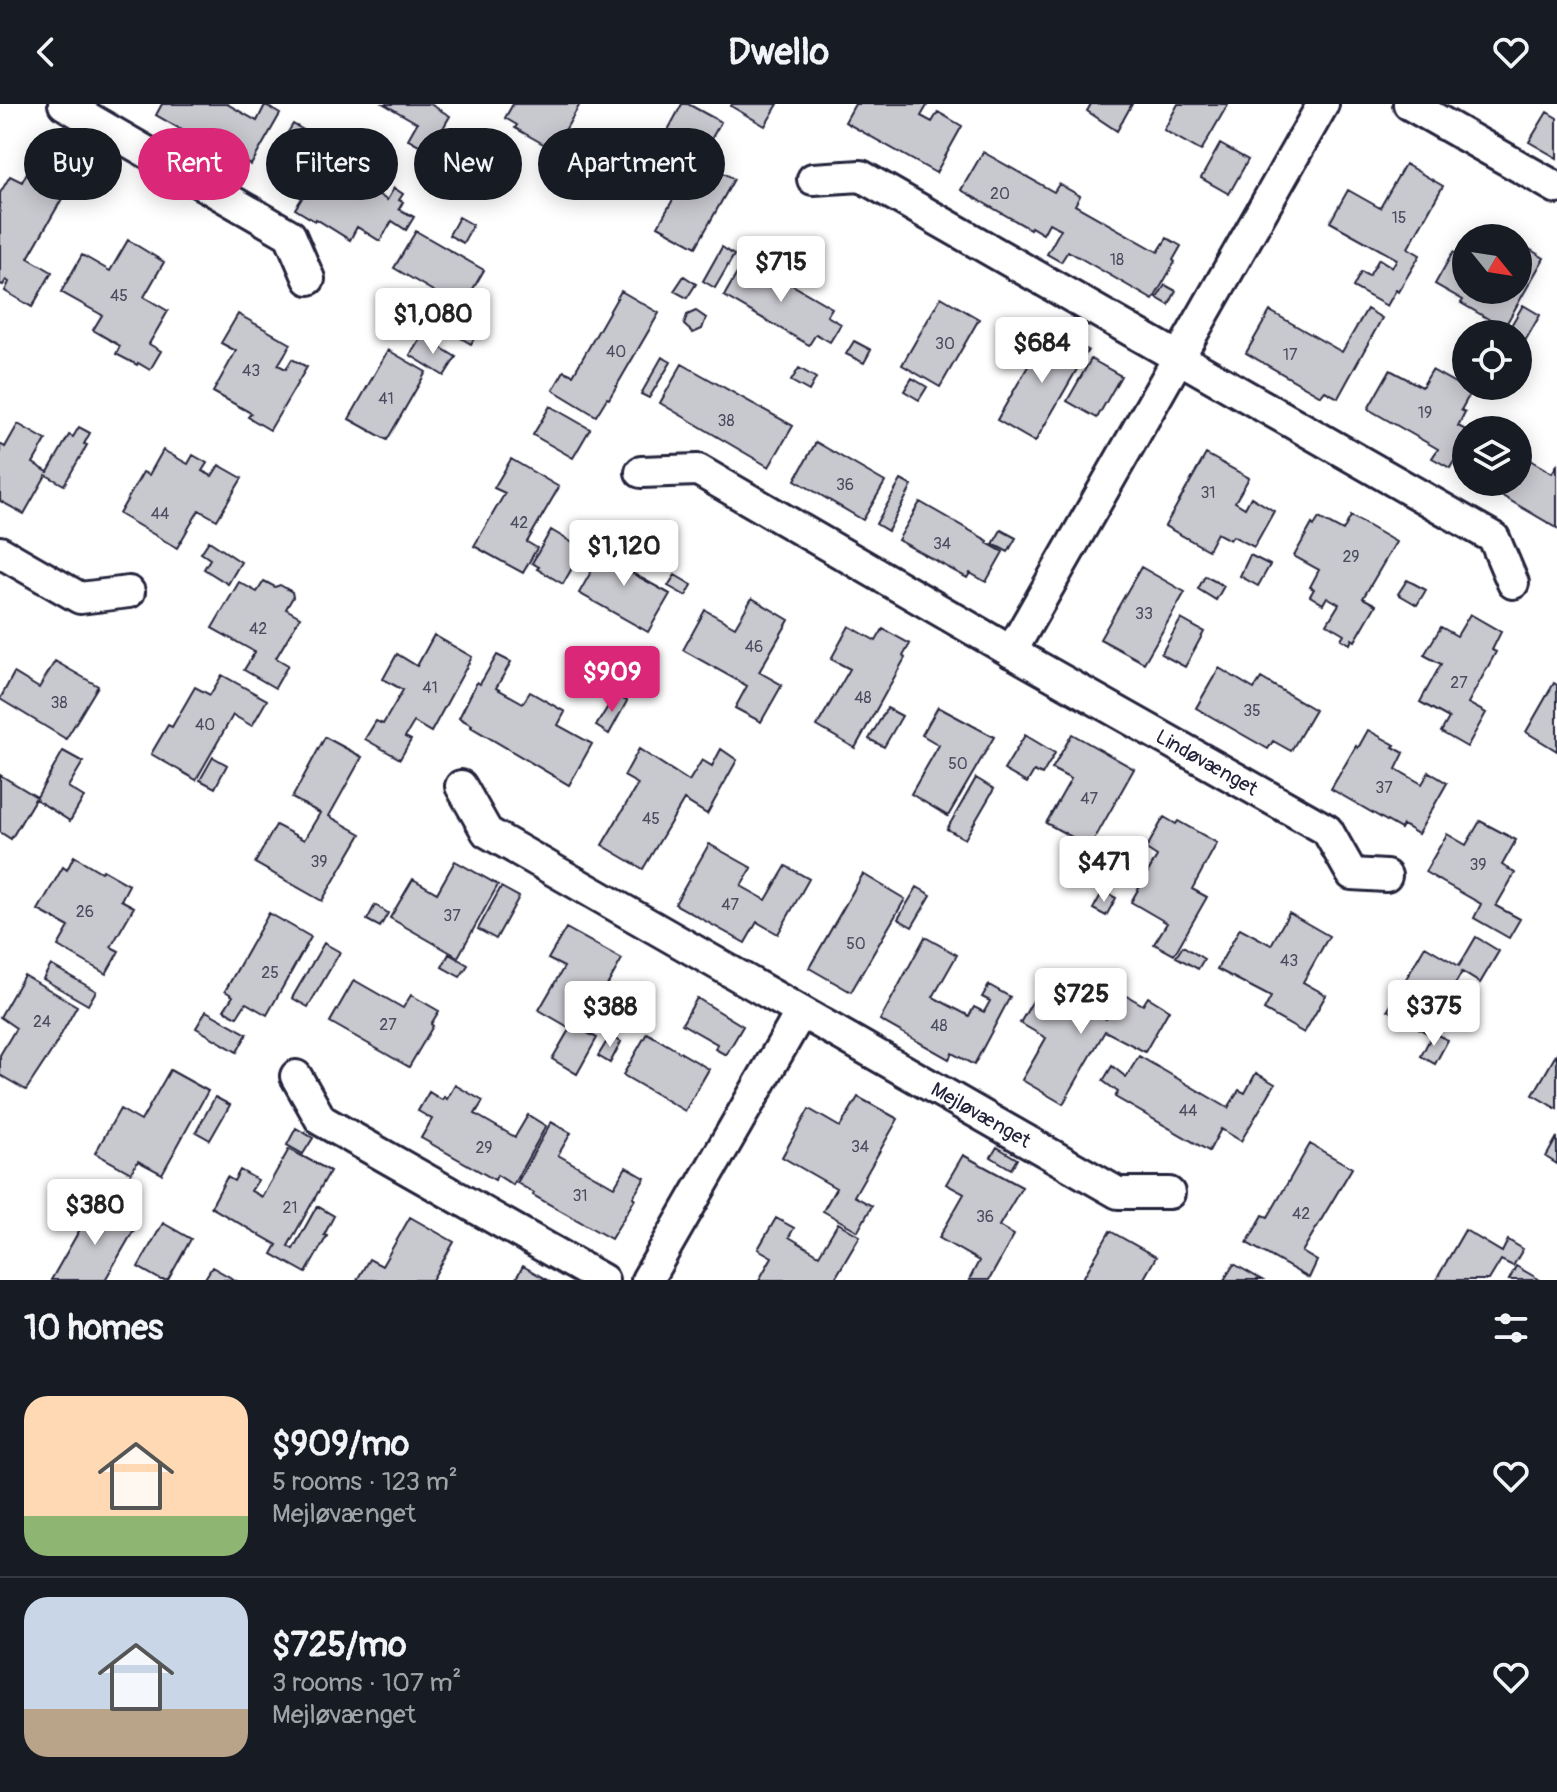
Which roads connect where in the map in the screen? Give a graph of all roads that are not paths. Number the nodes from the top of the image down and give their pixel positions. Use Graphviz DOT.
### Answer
graph roads {
  1 [pos="64,104"];
  2 [pos="1323,104"];
  3 [pos="1409,104"];
  4 [pos="813,179"];
  5 [pos="1557,188"];
  6 [pos="309,279"];
  7 [pos="1178,357"];
  8 [pos="641,472"];
  9 [pos="0,552"];
  10 [pos="1513,583"];
  11 [pos="129,592"];
  12 [pos="1011,652"];
  13 [pos="461,786"];
  14 [pos="1386,876"];
  15 [pos="801,1012"];
  16 [pos="296,1076"];
  17 [pos="1169,1193"];
  18 [pos="603,1280"];
  19 [pos="647,1280"];
  1 -- 6 [label="street"];
  2 -- 7 [label="street"];
  3 -- 5 [label="street"];
  4 -- 7 [label="street"];
  7 -- 10 [label="street"];
  7 -- 12 [label="street"];
  8 -- 12 [label="street, Lindøvænget"];
  9 -- 11 [label="street"];
  12 -- 14 [label="street, Lindøvænget"];
  13 -- 15 [label="street, Mejløvænget"];
  15 -- 17 [label="street, Mejløvænget"];
  15 -- 19 [label="street"];
  16 -- 18 [label="street"];
}
